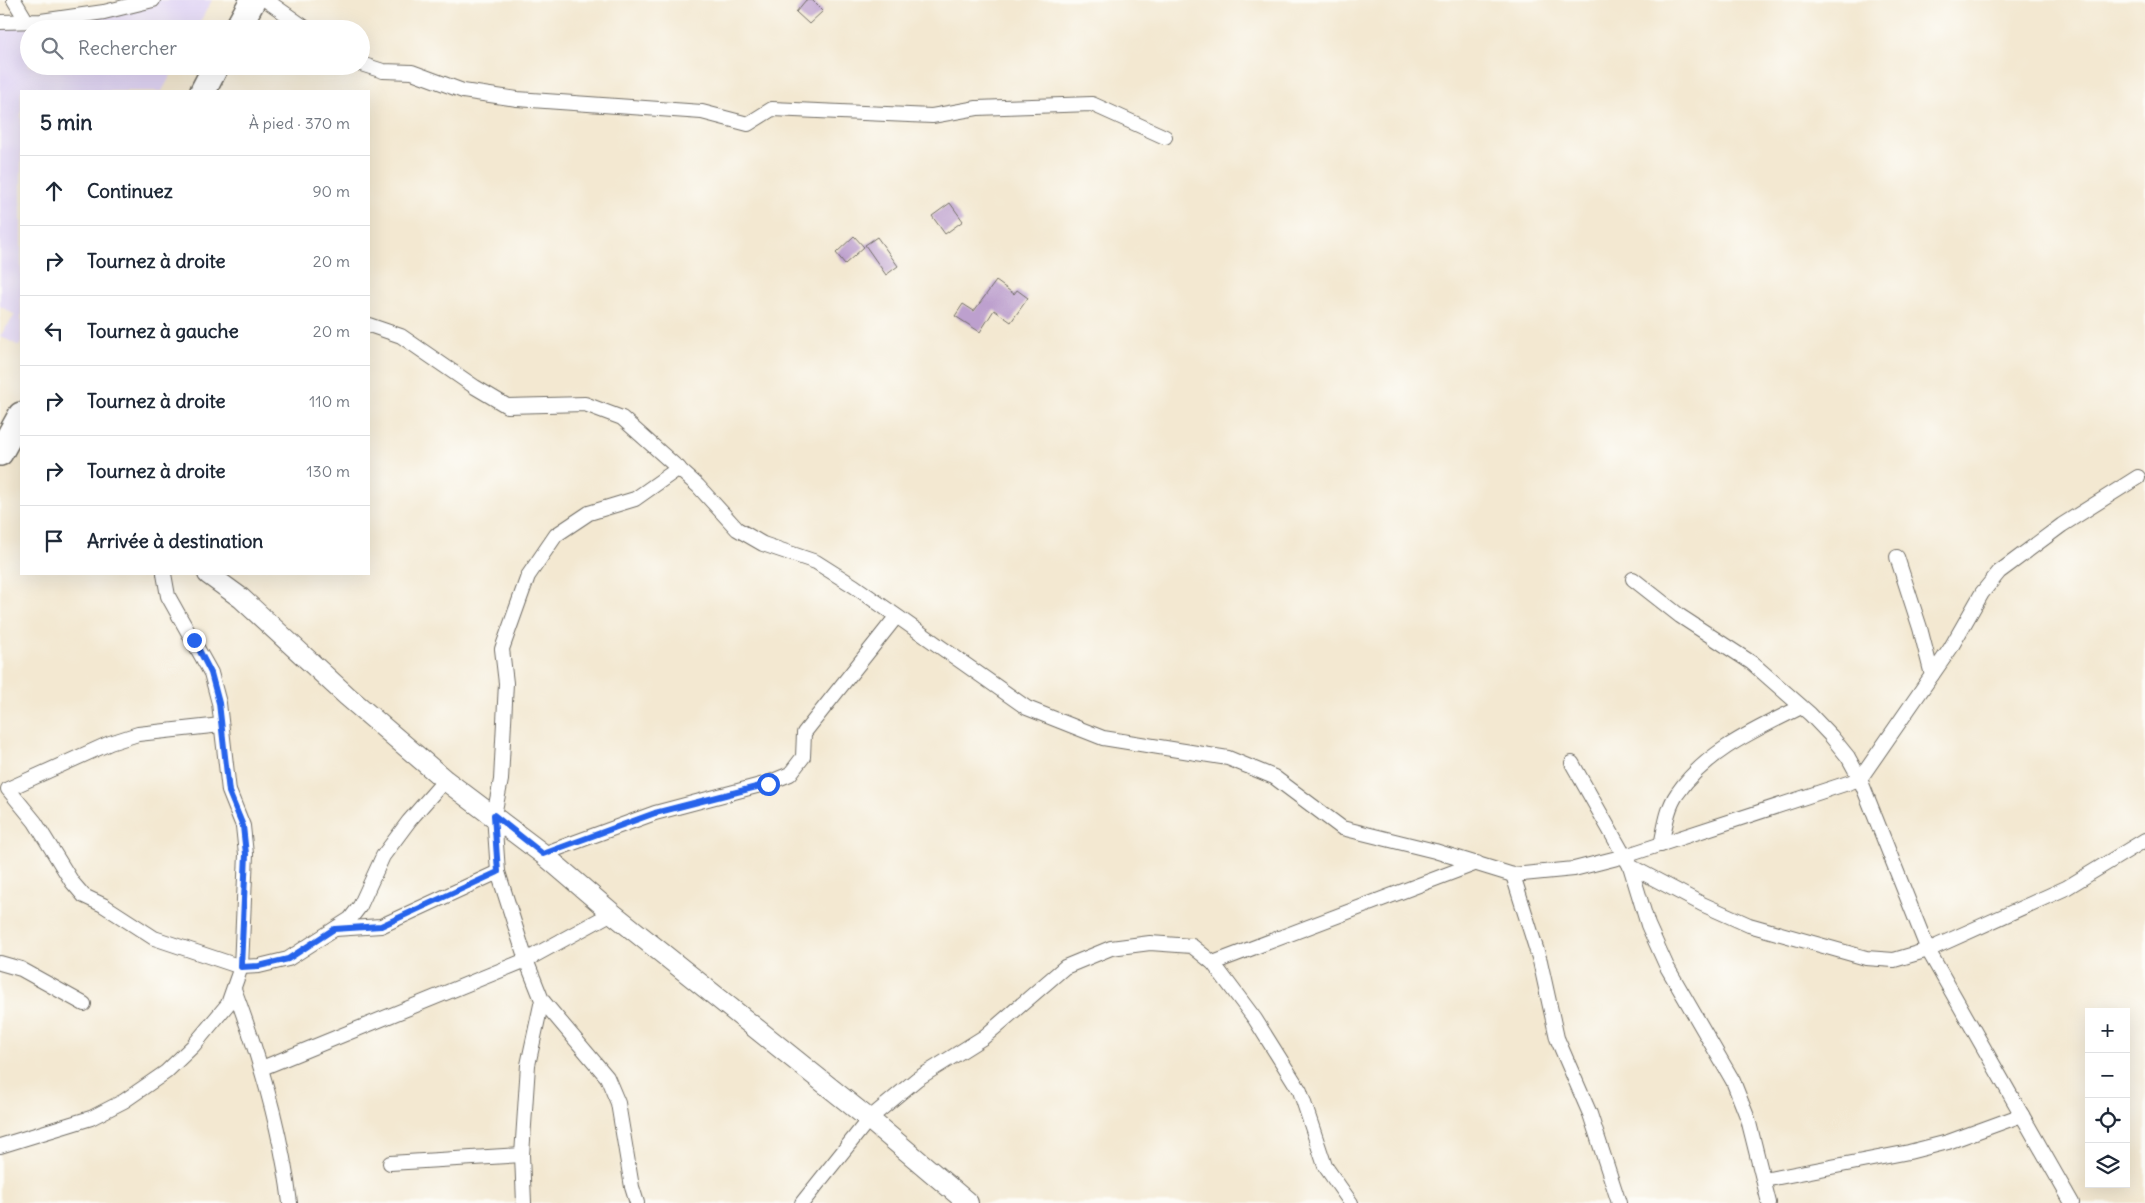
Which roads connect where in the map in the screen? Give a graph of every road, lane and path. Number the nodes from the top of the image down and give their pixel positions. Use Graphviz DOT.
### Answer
graph roads {
  1 [pos="14,0"];
  2 [pos="153,0"];
  3 [pos="253,0"];
  4 [pos="266,0"];
  5 [pos="20,20"];
  6 [pos="26,20"];
  7 [pos="48,20"];
  8 [pos="242,20"];
  9 [pos="294,20"];
  10 [pos="0,22"];
  11 [pos="370,67"];
  12 [pos="211,75"];
  13 [pos="203,90"];
  14 [pos="1165,137"];
  15 [pos="370,325"];
  16 [pos="20,418"];
  17 [pos="0,453"];
  18 [pos="679,468"];
  19 [pos="2138,477"];
  20 [pos="1897,557"];
  21 [pos="164,575"];
  22 [pos="209,575"];
  23 [pos="1633,580"];
  24 [pos="896,617"];
  25 [pos="1932,674"];
  26 [pos="1801,707"];
  27 [pos="221,726"];
  28 [pos="1572,763"];
  29 [pos="1860,779"];
  30 [pos="446,780"];
  31 [pos="4,791"];
  32 [pos="494,815"];
  33 [pos="2145,840"];
  34 [pos="1661,845"];
  35 [pos="543,854"];
  36 [pos="1628,861"];
  37 [pos="1477,863"];
  38 [pos="498,872"];
  39 [pos="1513,875"];
  40 [pos="612,913"];
  41 [pos="334,929"];
  42 [pos="1928,950"];
  43 [pos="526,960"];
  44 [pos="0,963"];
  45 [pos="1213,963"];
  46 [pos="241,967"];
  47 [pos="234,989"];
  48 [pos="542,1000"];
  49 [pos="84,1004"];
  50 [pos="262,1068"];
  51 [pos="2022,1115"];
  52 [pos="869,1119"];
  53 [pos="0,1146"];
  54 [pos="522,1156"];
  55 [pos="390,1163"];
  56 [pos="1764,1180"];
  57 [pos="290,1203"];
  58 [pos="524,1203"];
  59 [pos="637,1203"];
  60 [pos="802,1203"];
  61 [pos="968,1203"];
  62 [pos="1351,1203"];
  63 [pos="1620,1203"];
  64 [pos="1769,1203"];
  65 [pos="2072,1203"];
  1 -- 6 [label="street"];
  2 -- 7 [label="street"];
  3 -- 8 [label="highway"];
  4 -- 9 [label="street"];
  5 -- 10 [label="street"];
  11 -- 14 [label="street"];
  12 -- 13 [label="highway"];
  15 -- 18 [label="street"];
  16 -- 17 [label="highway"];
  18 -- 24 [label="street"];
  18 -- 32 [label="street"];
  19 -- 25 [label="street"];
  20 -- 25 [label="street"];
  21 -- 27 [label="street"];
  22 -- 30 [label="street"];
  23 -- 26 [label="street"];
  24 -- 35 [label="street"];
  24 -- 37 [label="street"];
  25 -- 29 [label="street"];
  26 -- 29 [label="street"];
  26 -- 34 [label="street"];
  27 -- 31 [label="street"];
  27 -- 46 [label="street"];
  28 -- 36 [label="street"];
  29 -- 34 [label="street"];
  29 -- 42 [label="street"];
  30 -- 32 [label="street"];
  30 -- 41 [label="street"];
  31 -- 46 [label="street"];
  32 -- 35 [label="street"];
  32 -- 38 [label="street"];
  33 -- 42 [label="street"];
  34 -- 36 [label="street"];
  35 -- 40 [label="street"];
  36 -- 39 [label="street"];
  36 -- 42 [label="street"];
  36 -- 56 [label="street"];
  37 -- 39 [label="street"];
  37 -- 45 [label="street"];
  38 -- 41 [label="street"];
  38 -- 43 [label="street"];
  39 -- 63 [label="street"];
  40 -- 43 [label="street"];
  40 -- 52 [label="street"];
  41 -- 46 [label="street"];
  42 -- 51 [label="street"];
  43 -- 48 [label="street"];
  43 -- 50 [label="street"];
  44 -- 49 [label="street"];
  45 -- 52 [label="street"];
  45 -- 62 [label="street"];
  46 -- 47 [label="street"];
  47 -- 50 [label="street"];
  47 -- 53 [label="street"];
  48 -- 54 [label="street"];
  48 -- 59 [label="street"];
  50 -- 57 [label="street"];
  51 -- 56 [label="street"];
  51 -- 65 [label="street"];
  52 -- 60 [label="street"];
  52 -- 61 [label="street"];
  54 -- 55 [label="street"];
  54 -- 58 [label="street"];
  56 -- 64 [label="street"];
}
